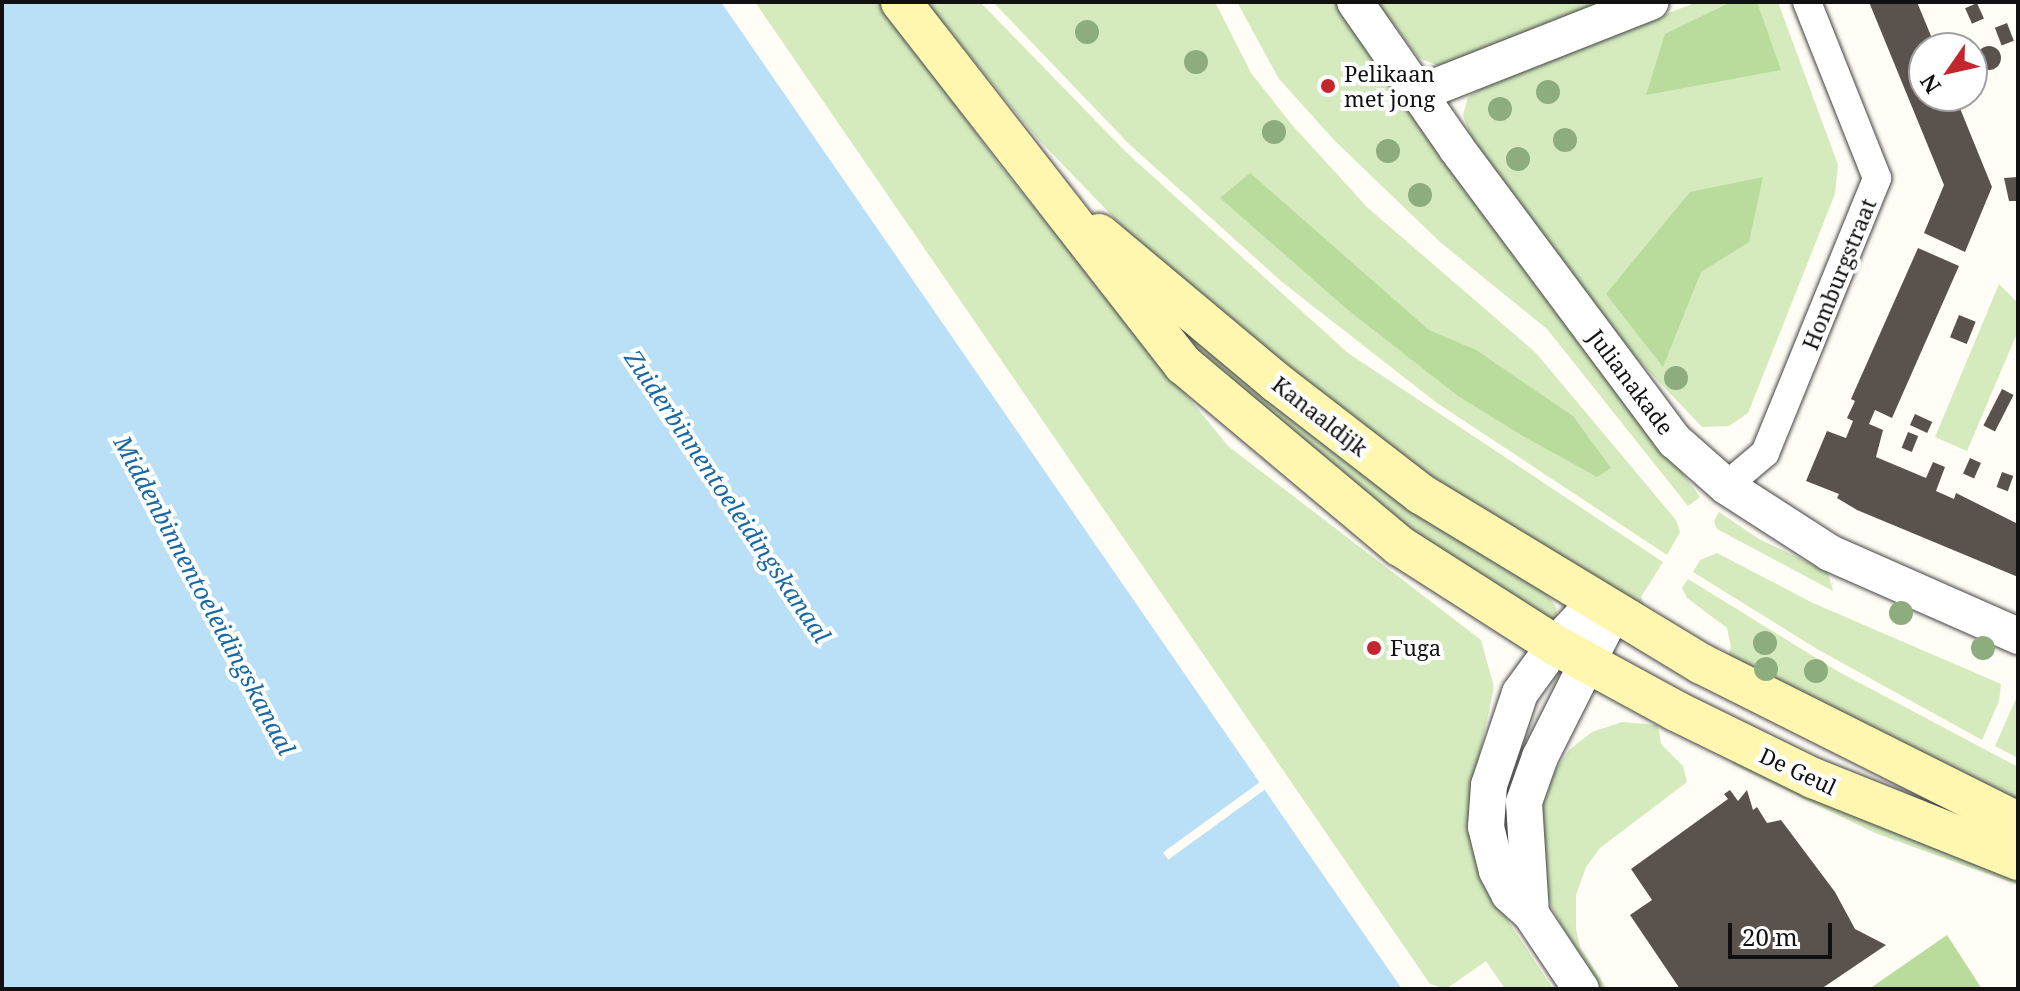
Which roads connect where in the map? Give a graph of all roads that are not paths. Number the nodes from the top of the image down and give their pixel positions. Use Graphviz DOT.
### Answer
graph roads {
  1 [pos="901,2"];
  2 [pos="1355,2"];
  3 [pos="1650,2"];
  4 [pos="1807,2"];
  5 [pos="1417,94"];
  6 [pos="1059,201"];
  7 [pos="1726,486"];
  8 [pos="1600,605"];
  9 [pos="2018,636"];
  10 [pos="1571,654"];
  11 [pos="2018,822"];
  12 [pos="2018,860"];
  13 [pos="1531,914"];
  14 [pos="1581,989"];
  1 -- 6 [label="main road, Kanaaldijk"];
  2 -- 5 [label="street, Julianakade"];
  3 -- 5 [label="street"];
  4 -- 7 [label="street, Homburgstraat"];
  5 -- 7 [label="street, Julianakade"];
  6 -- 8 [label="main road, Kanaaldijk"];
  6 -- 10 [label="main road, Kanaaldijk"];
  7 -- 9 [label="street, Julianakade"];
  8 -- 10 [label="street"];
  8 -- 11 [label="main road"];
  10 -- 12 [label="main road, De Geul"];
  10 -- 13 [label="street"];
  10 -- 13 [label="street"];
  13 -- 14 [label="street"];
}
